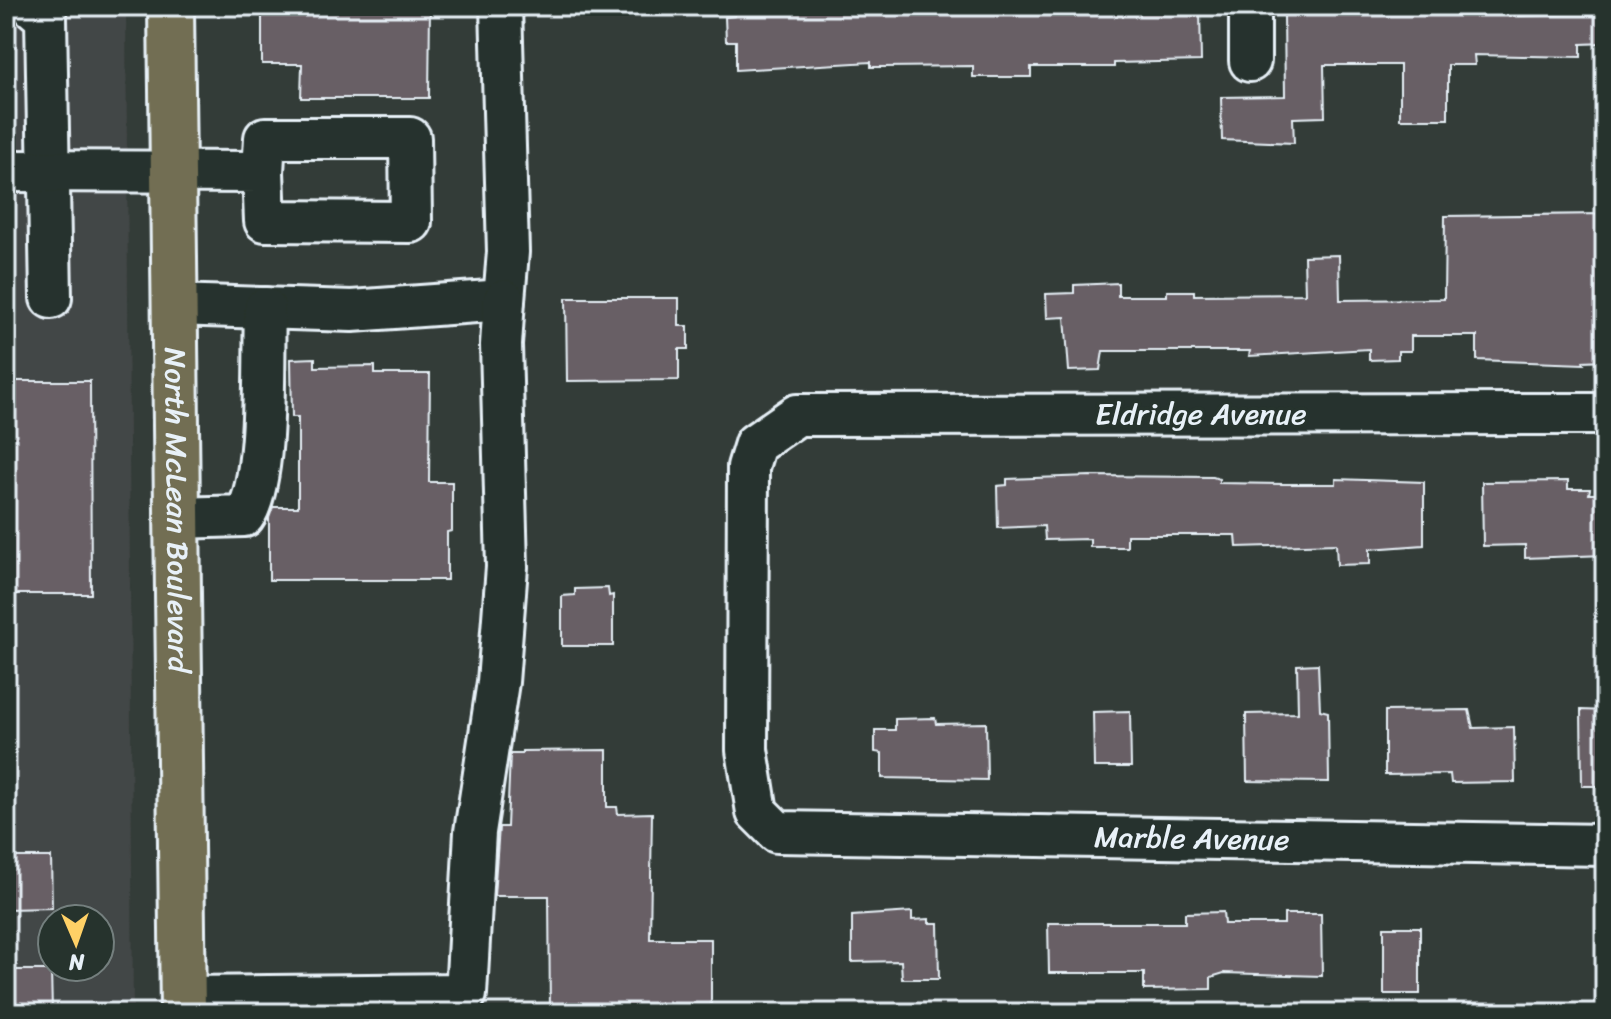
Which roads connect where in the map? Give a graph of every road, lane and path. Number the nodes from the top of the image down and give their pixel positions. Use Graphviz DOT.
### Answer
graph roads {
  1 [pos="32,6"];
  2 [pos="171,6"];
  3 [pos="501,6"];
  4 [pos="1250,6"];
  5 [pos="1250,61"];
  6 [pos="172,170"];
  7 [pos="6,171"];
  8 [pos="48,171"];
  9 [pos="263,172"];
  10 [pos="51,298"];
  11 [pos="504,300"];
  12 [pos="174,305"];
  13 [pos="265,308"];
  14 [pos="1605,414"];
  15 [pos="177,518"];
  16 [pos="777,832"];
  17 [pos="1605,845"];
  18 [pos="183,1005"];
  1 -- 8 [label="street"];
  2 -- 6 [label="main road, North McLean Boulevard"];
  3 -- 11 [label="street"];
  4 -- 5 [label="street"];
  6 -- 8 [label="street"];
  6 -- 9 [label="street"];
  6 -- 12 [label="main road, North McLean Boulevard"];
  7 -- 8 [label="street"];
  8 -- 10 [label="street"];
  11 -- 13 [label="street"];
  11 -- 18 [label="street"];
  12 -- 13 [label="street"];
  12 -- 15 [label="main road, North McLean Boulevard"];
  13 -- 15 [label="street"];
  14 -- 16 [label="street, Eldridge Avenue"];
  15 -- 18 [label="main road, North McLean Boulevard"];
  16 -- 17 [label="street, Marble Avenue"];
}
